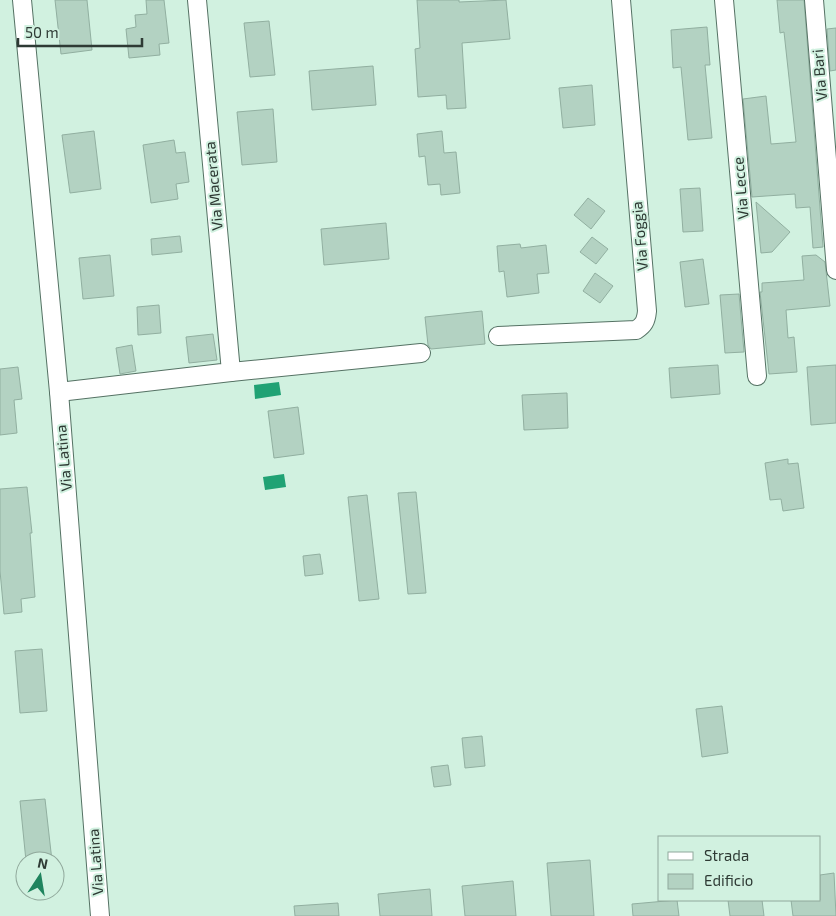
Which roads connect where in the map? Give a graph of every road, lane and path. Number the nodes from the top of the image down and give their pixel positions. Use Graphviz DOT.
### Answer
graph roads {
  1 [pos="22,0"];
  2 [pos="197,0"];
  3 [pos="621,0"];
  4 [pos="724,0"];
  5 [pos="814,0"];
  6 [pos="836,270"];
  7 [pos="498,336"];
  8 [pos="421,352"];
  9 [pos="231,372"];
  10 [pos="758,376"];
  11 [pos="59,392"];
  12 [pos="100,916"];
  1 -- 11 [label="street, Via Latina"];
  2 -- 9 [label="street, Via Macerata"];
  3 -- 7 [label="street, Via Foggia"];
  4 -- 10 [label="street, Via Lecce"];
  5 -- 6 [label="street, Via Bari"];
  8 -- 9 [label="street"];
  9 -- 11 [label="street"];
  11 -- 12 [label="street, Via Latina"];
}
